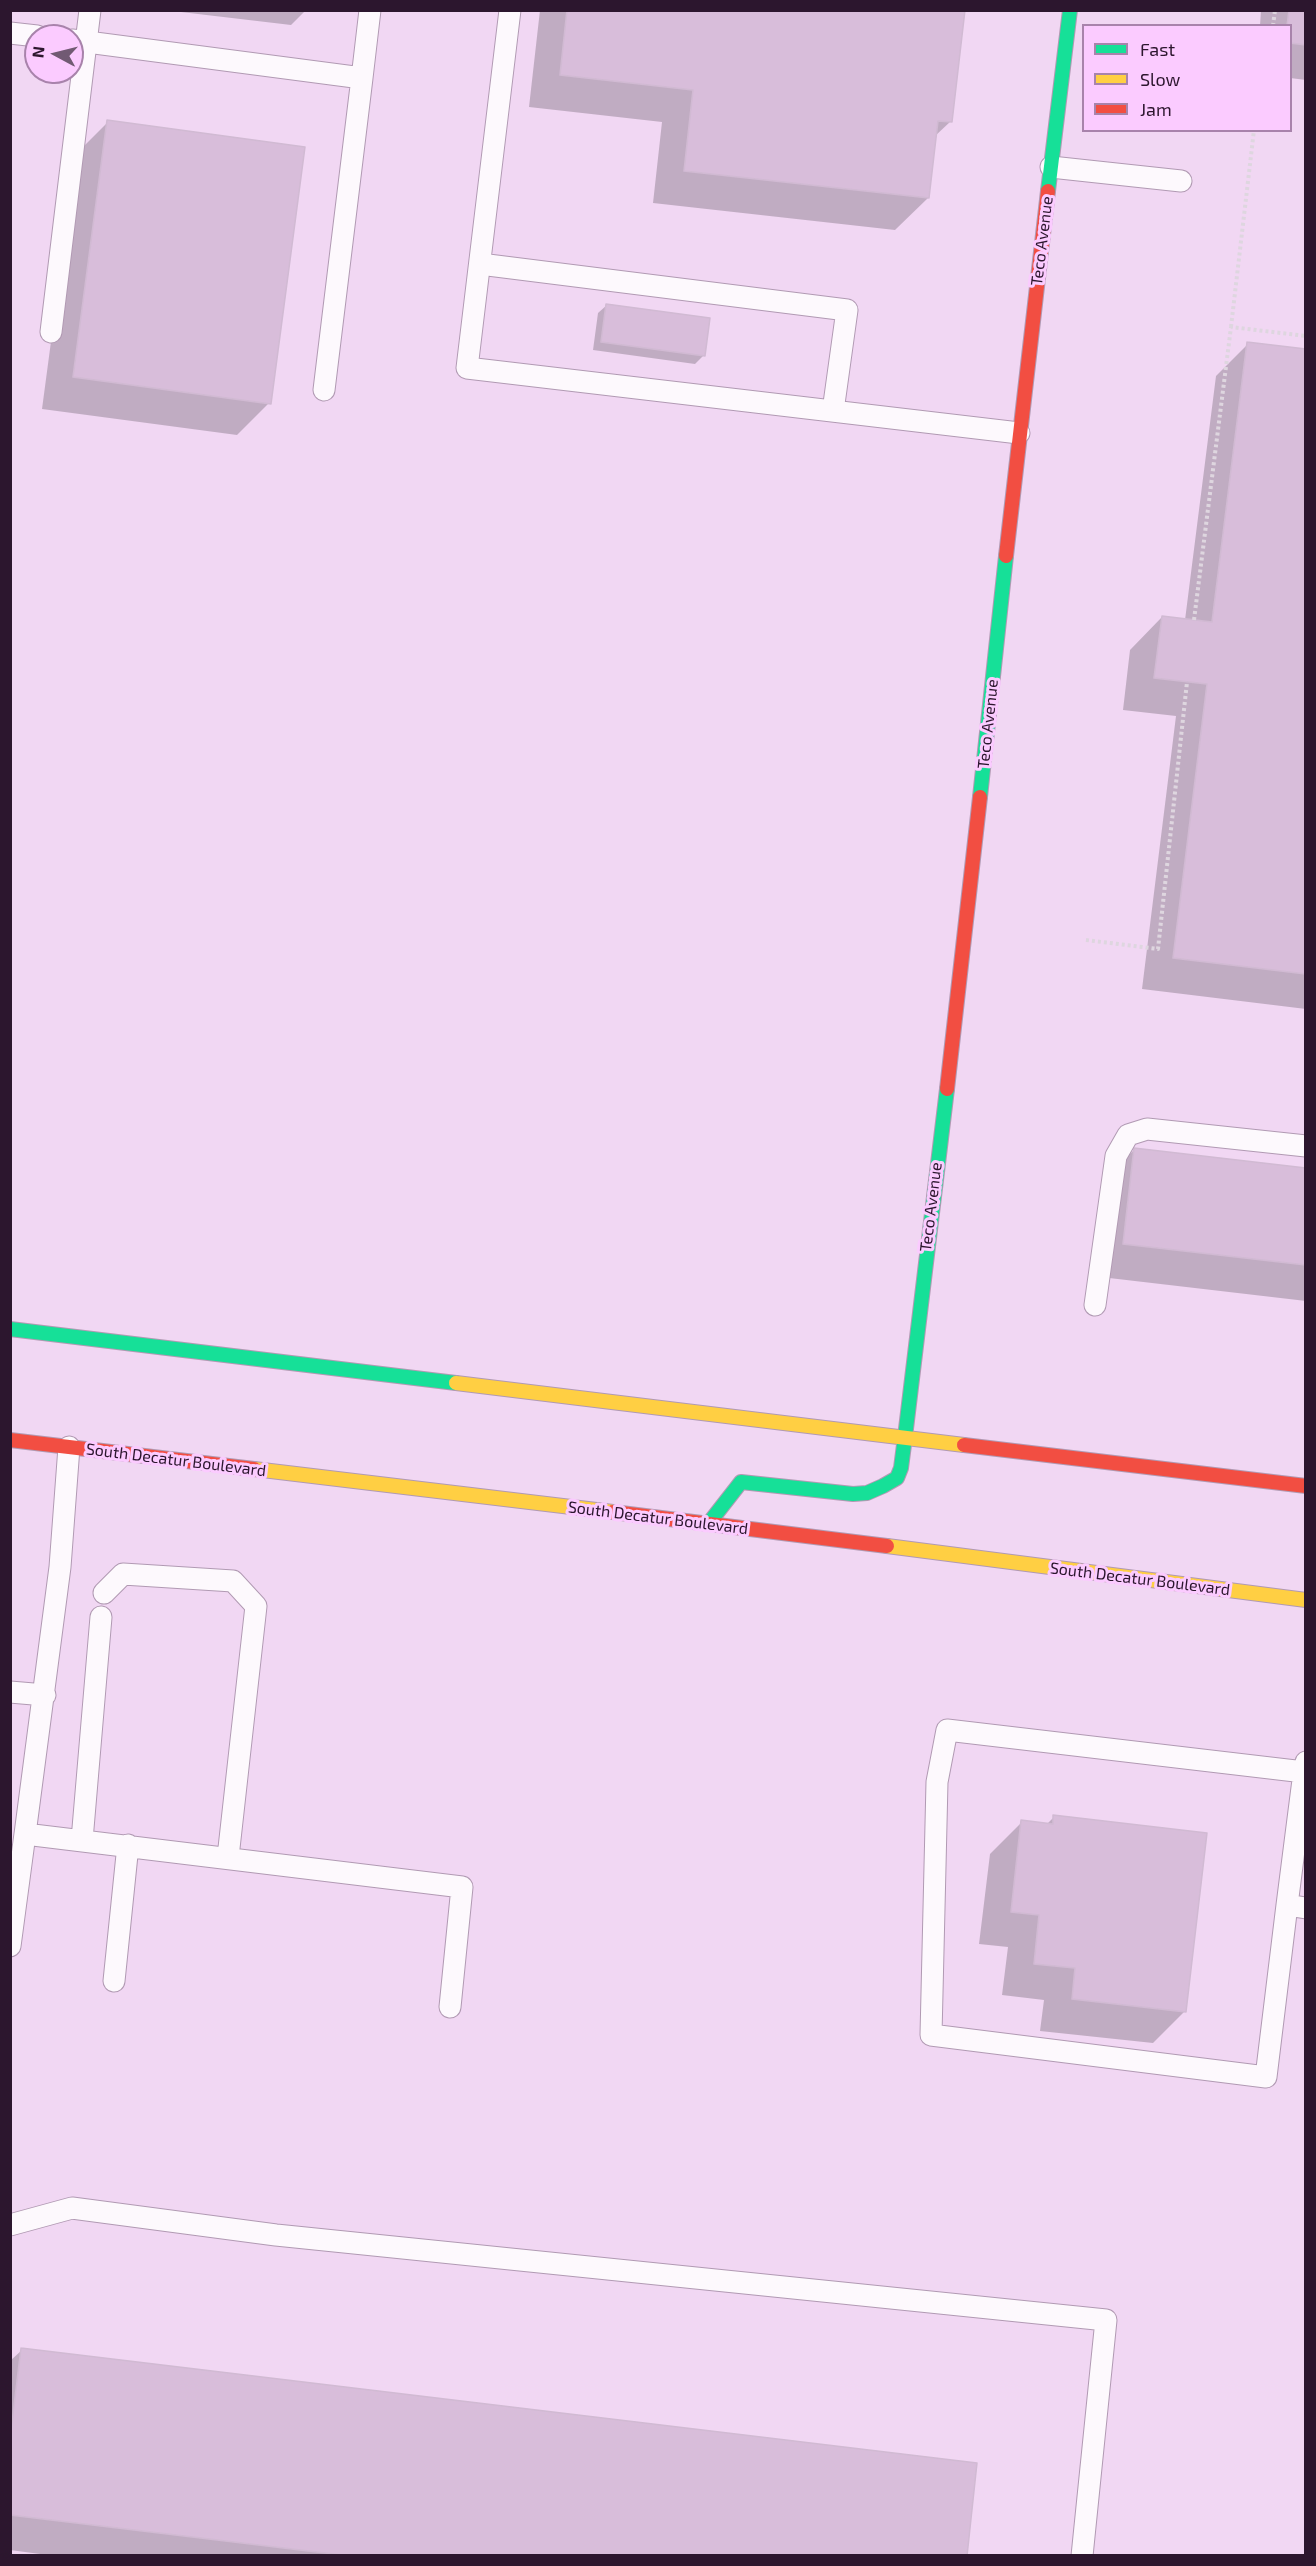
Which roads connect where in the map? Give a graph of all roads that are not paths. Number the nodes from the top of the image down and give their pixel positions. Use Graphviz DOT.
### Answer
graph roads {
  1 [pos="90,10"];
  2 [pos="370,10"];
  3 [pos="510,10"];
  4 [pos="1070,10"];
  5 [pos="84,27"];
  6 [pos="84,42"];
  7 [pos="362,78"];
  8 [pos="75,84"];
  9 [pos="1051,167"];
  10 [pos="1181,181"];
  11 [pos="480,264"];
  12 [pos="51,332"];
  13 [pos="324,390"];
  14 [pos="833,411"];
  15 [pos="1019,433"];
  16 [pos="1305,1146"];
  17 [pos="1095,1305"];
  18 [pos="10,1329"];
  19 [pos="905,1437"];
  20 [pos="10,1440"];
  21 [pos="69,1447"];
  22 [pos="1305,1486"];
  23 [pos="709,1523"];
  24 [pos="104,1593"];
  25 [pos="1305,1600"];
  26 [pos="101,1617"];
  27 [pos="10,1692"];
  28 [pos="45,1695"];
  29 [pos="1305,1769"];
  30 [pos="26,1834"];
  31 [pos="82,1840"];
  32 [pos="128,1845"];
  33 [pos="228,1857"];
  34 [pos="1296,1906"];
  35 [pos="10,1946"];
  36 [pos="114,1981"];
  37 [pos="450,2007"];
  38 [pos="10,2224"];
  39 [pos="1082,2556"];
  1 -- 5 [label="lane"];
  2 -- 7 [label="lane"];
  3 -- 11 [label="lane"];
  4 -- 9 [label="main road, Teco Avenue"];
  6 -- 7 [label="lane"];
  7 -- 13 [label="lane"];
  8 -- 12 [label="lane"];
  9 -- 10 [label="lane"];
  9 -- 15 [label="main road, Teco Avenue"];
  11 -- 14 [label="lane"];
  11 -- 14 [label="lane"];
  14 -- 15 [label="lane"];
  15 -- 19 [label="main road, Teco Avenue"];
  16 -- 17 [label="lane"];
  18 -- 19 [label="main road"];
  19 -- 22 [label="main road"];
  19 -- 23 [label="main road, Teco Avenue"];
  20 -- 21 [label="main road, South Decatur Boulevard"];
  21 -- 23 [label="main road, South Decatur Boulevard"];
  21 -- 28 [label="lane"];
  23 -- 25 [label="main road, South Decatur Boulevard"];
  24 -- 33 [label="lane"];
  26 -- 31 [label="lane"];
  27 -- 28 [label="lane"];
  28 -- 30 [label="lane"];
  29 -- 34 [label="lane"];
  29 -- 34 [label="lane"];
  30 -- 31 [label="lane"];
  30 -- 35 [label="lane"];
  31 -- 32 [label="lane"];
  32 -- 33 [label="lane"];
  32 -- 36 [label="lane"];
  33 -- 37 [label="lane"];
  38 -- 39 [label="lane"];
}
